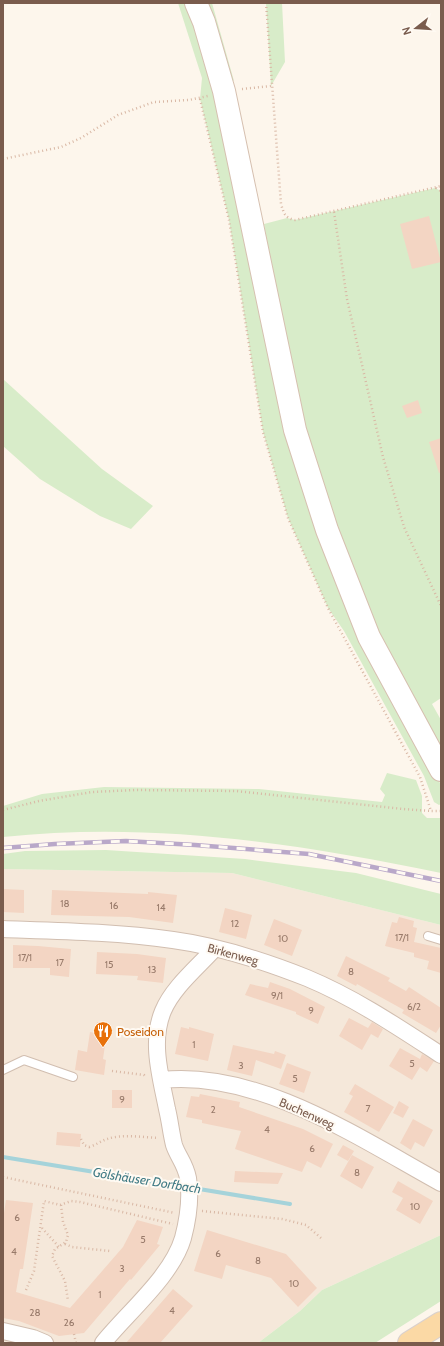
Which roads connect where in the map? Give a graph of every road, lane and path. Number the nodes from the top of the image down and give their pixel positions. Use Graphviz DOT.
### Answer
graph roads {
  1 [pos="196,3"];
  2 [pos="266,3"];
  3 [pos="271,86"];
  4 [pos="224,91"];
  5 [pos="200,99"];
  6 [pos="190,100"];
  7 [pos="3,159"];
  8 [pos="441,186"];
  9 [pos="435,188"];
  10 [pos="441,191"];
  11 [pos="334,212"];
  12 [pos="441,606"];
  13 [pos="441,770"];
  14 [pos="3,810"];
  15 [pos="431,811"];
  16 [pos="441,811"];
  17 [pos="3,929"];
  18 [pos="428,936"];
  19 [pos="441,940"];
  20 [pos="215,948"];
  21 [pos="441,1055"];
  22 [pos="3,1070"];
  23 [pos="112,1071"];
  24 [pos="73,1077"];
  25 [pos="154,1081"];
  26 [pos="173,1138"];
  27 [pos="81,1139"];
  28 [pos="3,1176"];
  29 [pos="441,1183"];
  30 [pos="61,1205"];
  31 [pos="187,1213"];
  32 [pos="41,1228"];
  33 [pos="321,1238"];
  34 [pos="65,1244"];
  35 [pos="58,1247"];
  36 [pos="110,1251"];
  37 [pos="26,1290"];
  38 [pos="68,1301"];
  39 [pos="441,1323"];
  40 [pos="3,1331"];
  41 [pos="74,1334"];
  42 [pos="45,1343"];
  43 [pos="76,1343"];
  44 [pos="103,1343"];
  45 [pos="409,1343"];
  1 -- 4 [label="main road"];
  2 -- 3 [label="path"];
  3 -- 4 [label="path"];
  3 -- 11 [label="path"];
  4 -- 13 [label="main road"];
  5 -- 15 [label="path"];
  6 -- 7 [label="path"];
  8 -- 9 [label="path"];
  9 -- 10 [label="path"];
  9 -- 11 [label="path"];
  11 -- 12 [label="path"];
  14 -- 15 [label="path"];
  15 -- 16 [label="path"];
  17 -- 20 [label="street, Birkenweg"];
  18 -- 19 [label="lane"];
  20 -- 21 [label="street, Birkenweg"];
  20 -- 25 [label="street"];
  22 -- 24 [label="lane"];
  23 -- 25 [label="path"];
  25 -- 26 [label="street"];
  25 -- 29 [label="street, Buchenweg"];
  26 -- 27 [label="path"];
  26 -- 31 [label="street"];
  28 -- 31 [label="path"];
  30 -- 31 [label="path"];
  30 -- 32 [label="path"];
  30 -- 34 [label="path"];
  31 -- 33 [label="path"];
  31 -- 44 [label="street"];
  32 -- 35 [label="path"];
  32 -- 37 [label="path"];
  34 -- 35 [label="path"];
  34 -- 36 [label="path"];
  35 -- 38 [label="path"];
  39 -- 45 [label="main road"];
  40 -- 42 [label="street"];
  41 -- 43 [label="path"];
}
